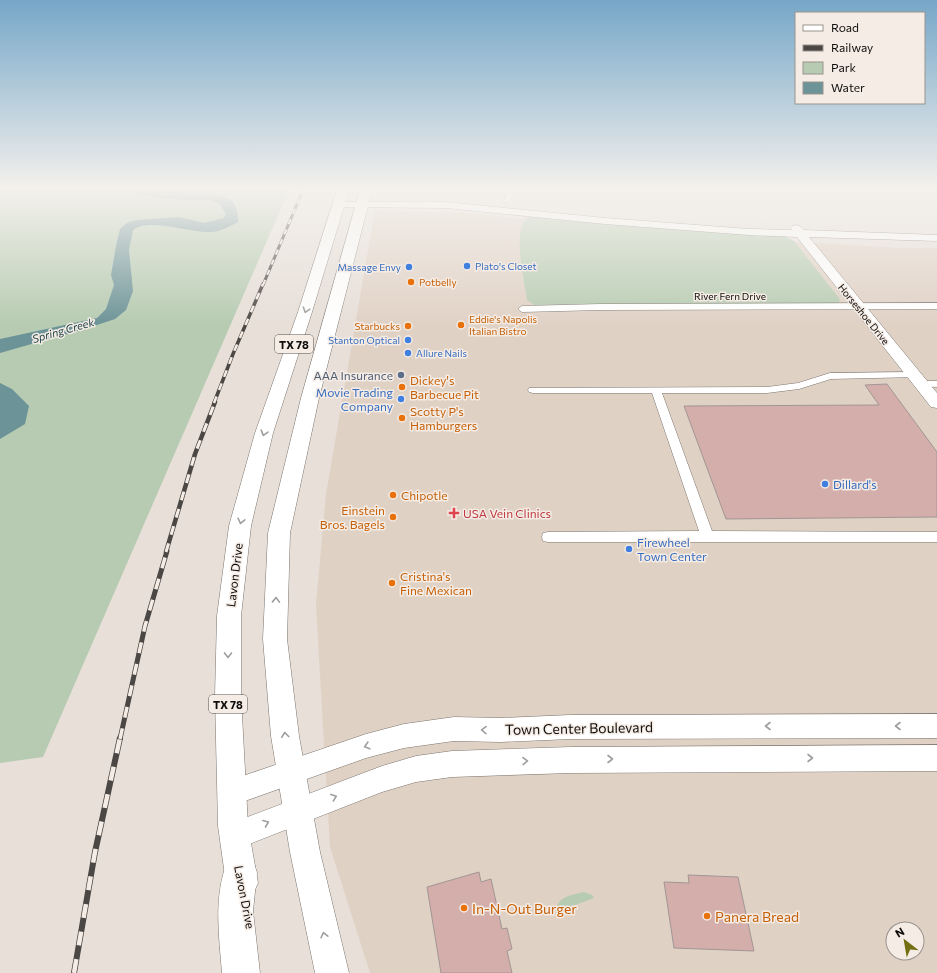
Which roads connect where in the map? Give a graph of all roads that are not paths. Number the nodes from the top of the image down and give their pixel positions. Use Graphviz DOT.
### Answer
graph roads {
  1 [pos="329,235"];
  2 [pos="354,235"];
  3 [pos="801,235"];
  4 [pos="896,235"];
  5 [pos="937,238"];
  6 [pos="322,257"];
  7 [pos="937,306"];
  8 [pos="858,307"];
  9 [pos="522,309"];
  10 [pos="334,312"];
  11 [pos="918,380"];
  12 [pos="937,384"];
  13 [pos="533,390"];
  14 [pos="656,390"];
  15 [pos="937,403"];
  16 [pos="707,536"];
  17 [pos="548,537"];
  18 [pos="937,537"];
  19 [pos="937,726"];
  20 [pos="937,758"];
  21 [pos="291,773"];
  22 [pos="232,793"];
  23 [pos="297,811"];
  24 [pos="234,836"];
  25 [pos="240,872"];
  26 [pos="241,973"];
  27 [pos="260,973"];
  28 [pos="332,973"];
  1 -- 6 [label="main road, Lavon Drive / TX 78"];
  2 -- 10 [label="main road, TX 78"];
  3 -- 8 [label="main road, Horseshoe Drive"];
  4 -- 5 [label="main road"];
  6 -- 10 [label="main road"];
  6 -- 22 [label="main road, Lavon Drive / TX 78, one-way"];
  7 -- 8 [label="street, River Fern Drive"];
  8 -- 9 [label="street, River Fern Drive"];
  8 -- 11 [label="main road, Horseshoe Drive"];
  21 -- 10 [label="main road, TX 78, one-way"];
  11 -- 12 [label="street"];
  11 -- 14 [label="street"];
  11 -- 15 [label="main road, Horseshoe Drive"];
  13 -- 14 [label="street"];
  14 -- 16 [label="street"];
  16 -- 17 [label="street"];
  16 -- 18 [label="street"];
  19 -- 21 [label="main road, Town Center Boulevard, one-way"];
  23 -- 20 [label="main road, one-way"];
  21 -- 22 [label="main road, Town Center Boulevard"];
  21 -- 23 [label="main road, TX 78"];
  22 -- 24 [label="main road, Lavon Drive / TX 78"];
  24 -- 23 [label="main road, one-way"];
  28 -- 23 [label="main road, TX 78, one-way"];
  24 -- 25 [label="main road, Lavon Drive / TX 78"];
  25 -- 26 [label="highway"];
  25 -- 27 [label="main road, Lavon Drive / TX 78"];
}
